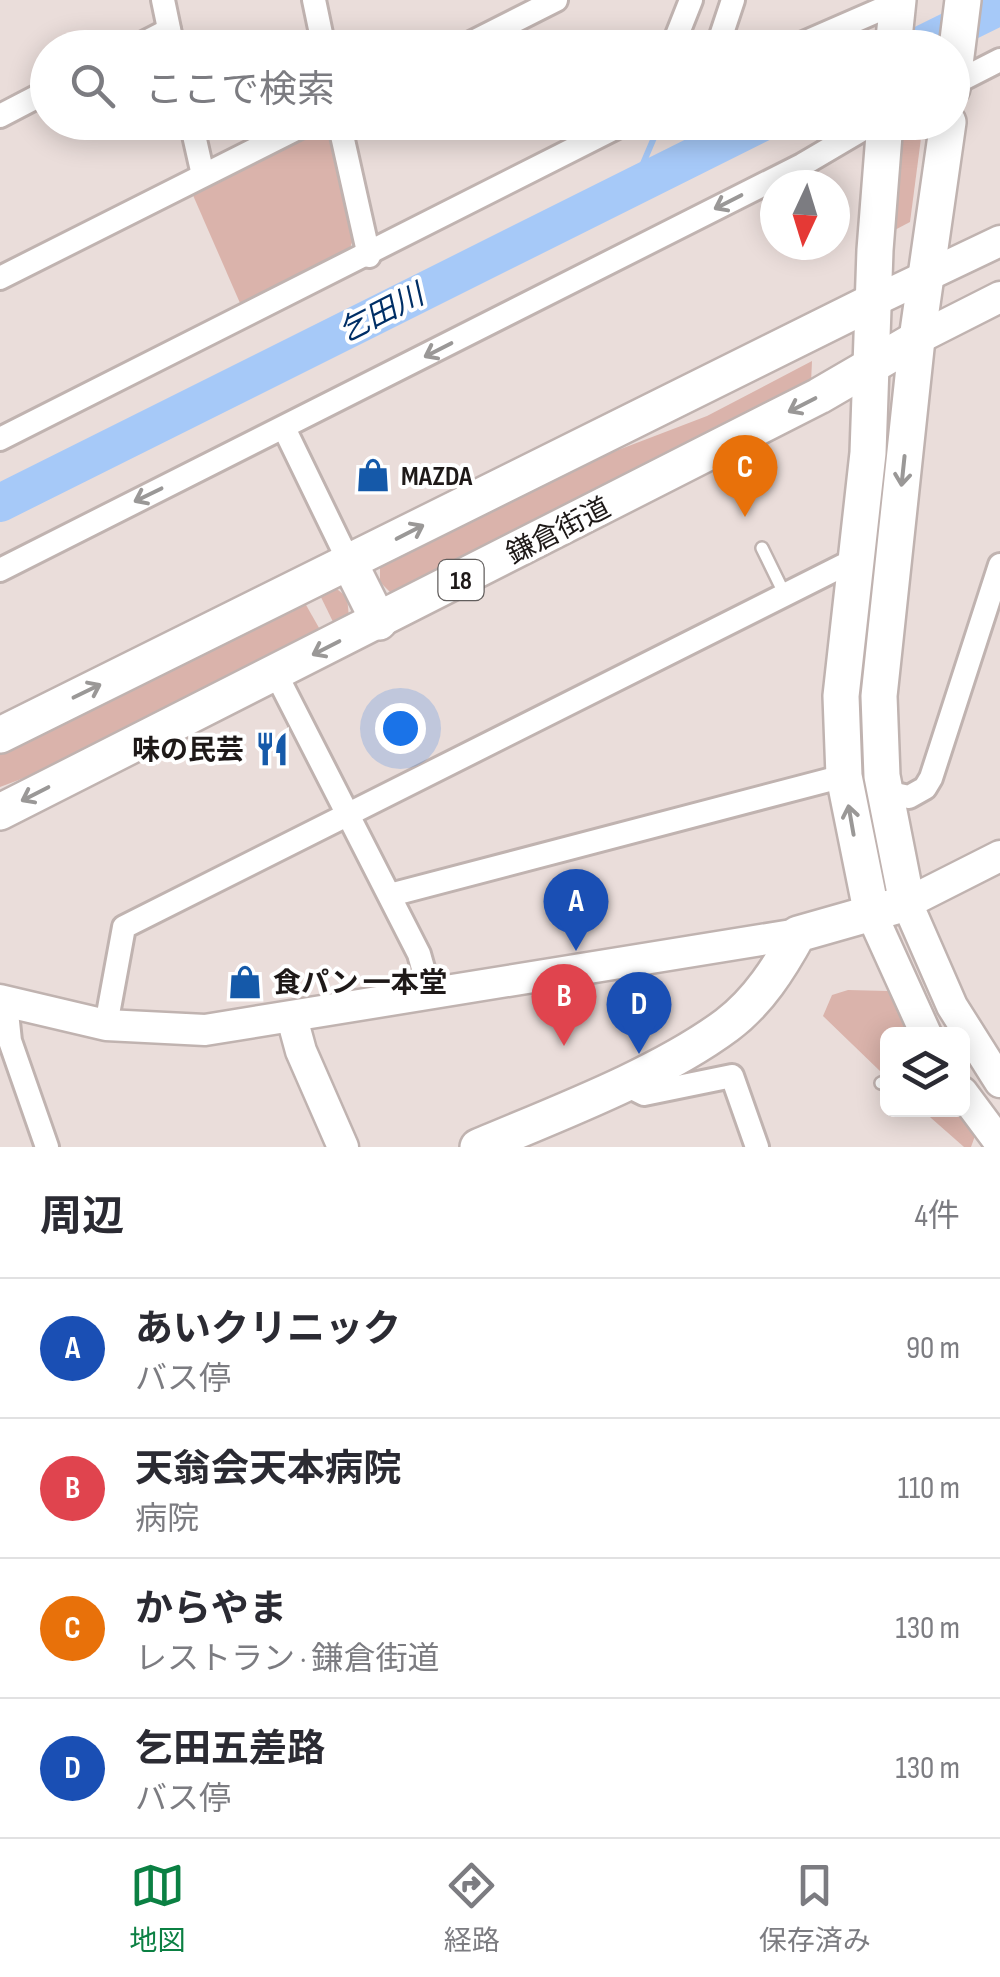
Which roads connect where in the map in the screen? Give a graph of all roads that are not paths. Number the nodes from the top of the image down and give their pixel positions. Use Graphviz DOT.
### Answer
graph roads {
  1 [pos="162,0"];
  2 [pos="314,0"];
  3 [pos="556,0"];
  4 [pos="691,0"];
  5 [pos="733,0"];
  6 [pos="963,0"];
  7 [pos="896,17"];
  8 [pos="169,30"];
  9 [pos="320,30"];
  10 [pos="497,30"];
  11 [pos="679,30"];
  12 [pos="724,30"];
  13 [pos="852,30"];
  14 [pos="960,30"];
  15 [pos="1000,60"];
  16 [pos="970,72"];
  17 [pos="30,101"];
  18 [pos="0,116"];
  19 [pos="195,140"];
  20 [pos="274,140"];
  21 [pos="342,140"];
  22 [pos="592,140"];
  23 [pos="844,140"];
  24 [pos="885,140"];
  25 [pos="946,140"];
  26 [pos="203,176"];
  27 [pos="1000,241"];
  28 [pos="369,256"];
  29 [pos="930,274"];
  30 [pos="0,278"];
  31 [pos="1000,297"];
  32 [pos="874,301"];
  33 [pos="917,339"];
  34 [pos="874,364"];
  35 [pos="284,428"];
  36 [pos="0,440"];
  37 [pos="762,548"];
  38 [pos="856,559"];
  39 [pos="349,562"];
  40 [pos="1000,565"];
  41 [pos="0,570"];
  42 [pos="785,595"];
  43 [pos="378,622"];
  44 [pos="991,622"];
  45 [pos="276,674"];
  46 [pos="0,734"];
  47 [pos="844,776"];
  48 [pos="882,776"];
  49 [pos="0,812"];
  50 [pos="348,814"];
  51 [pos="1000,856"];
  52 [pos="390,896"];
  53 [pos="907,903"];
  54 [pos="872,916"];
  55 [pos="798,934"];
  56 [pos="430,993"];
  57 [pos="3,1001"];
  58 [pos="292,1018"];
  59 [pos="106,1026"];
  60 [pos="923,1027"];
  61 [pos="1000,1082"];
  62 [pos="622,1083"];
  63 [pos="970,1104"];
  64 [pos="995,1142"];
  65 [pos="47,1147"];
  66 [pos="343,1147"];
  67 [pos="478,1147"];
  68 [pos="757,1147"];
  1 -- 8 [label="street"];
  2 -- 9 [label="street"];
  3 -- 10 [label="street"];
  4 -- 11 [label="street"];
  5 -- 12 [label="street"];
  6 -- 14 [label="main road"];
  7 -- 13 [label="street"];
  15 -- 16 [label="street"];
  17 -- 18 [label="street"];
  19 -- 26 [label="street"];
  20 -- 26 [label="street"];
  21 -- 28 [label="street"];
  22 -- 28 [label="street"];
  23 -- 35 [label="street, one-way"];
  24 -- 32 [label="main road"];
  25 -- 29 [label="main road"];
  26 -- 30 [label="street"];
  27 -- 29 [label="street"];
  28 -- 36 [label="street"];
  29 -- 32 [label="street"];
  29 -- 33 [label="main road"];
  31 -- 33 [label="street"];
  32 -- 34 [label="main road"];
  39 -- 32 [label="main road, 18, one-way"];
  33 -- 34 [label="main road, 鎌倉街道 / 18"];
  33 -- 48 [label="main road, one-way"];
  34 -- 38 [label="main road"];
  34 -- 43 [label="main road, 鎌倉街道 / 18, one-way"];
  35 -- 39 [label="street"];
  35 -- 41 [label="street, one-way"];
  37 -- 42 [label="lane"];
  38 -- 42 [label="street"];
  38 -- 47 [label="main road"];
  39 -- 43 [label="main road"];
  46 -- 39 [label="main road, 18, one-way"];
  40 -- 44 [label="street"];
  42 -- 50 [label="street"];
  43 -- 45 [label="main road, 鎌倉街道 / 18, one-way"];
  44 -- 48 [label="street"];
  45 -- 49 [label="main road, 鎌倉街道 / 18, one-way"];
  45 -- 50 [label="street"];
  47 -- 52 [label="street"];
  54 -- 47 [label="main road, one-way"];
  48 -- 53 [label="main road"];
  50 -- 52 [label="street"];
  50 -- 59 [label="street"];
  51 -- 53 [label="street"];
  52 -- 56 [label="street"];
  53 -- 54 [label="main road"];
  53 -- 61 [label="street"];
  54 -- 55 [label="main road"];
  54 -- 60 [label="street"];
  55 -- 56 [label="street"];
  55 -- 62 [label="main road"];
  56 -- 58 [label="street"];
  57 -- 59 [label="street"];
  57 -- 65 [label="street"];
  58 -- 59 [label="street"];
  58 -- 66 [label="street"];
  62 -- 67 [label="main road"];
  62 -- 68 [label="street"];
  63 -- 64 [label="street"];
}
